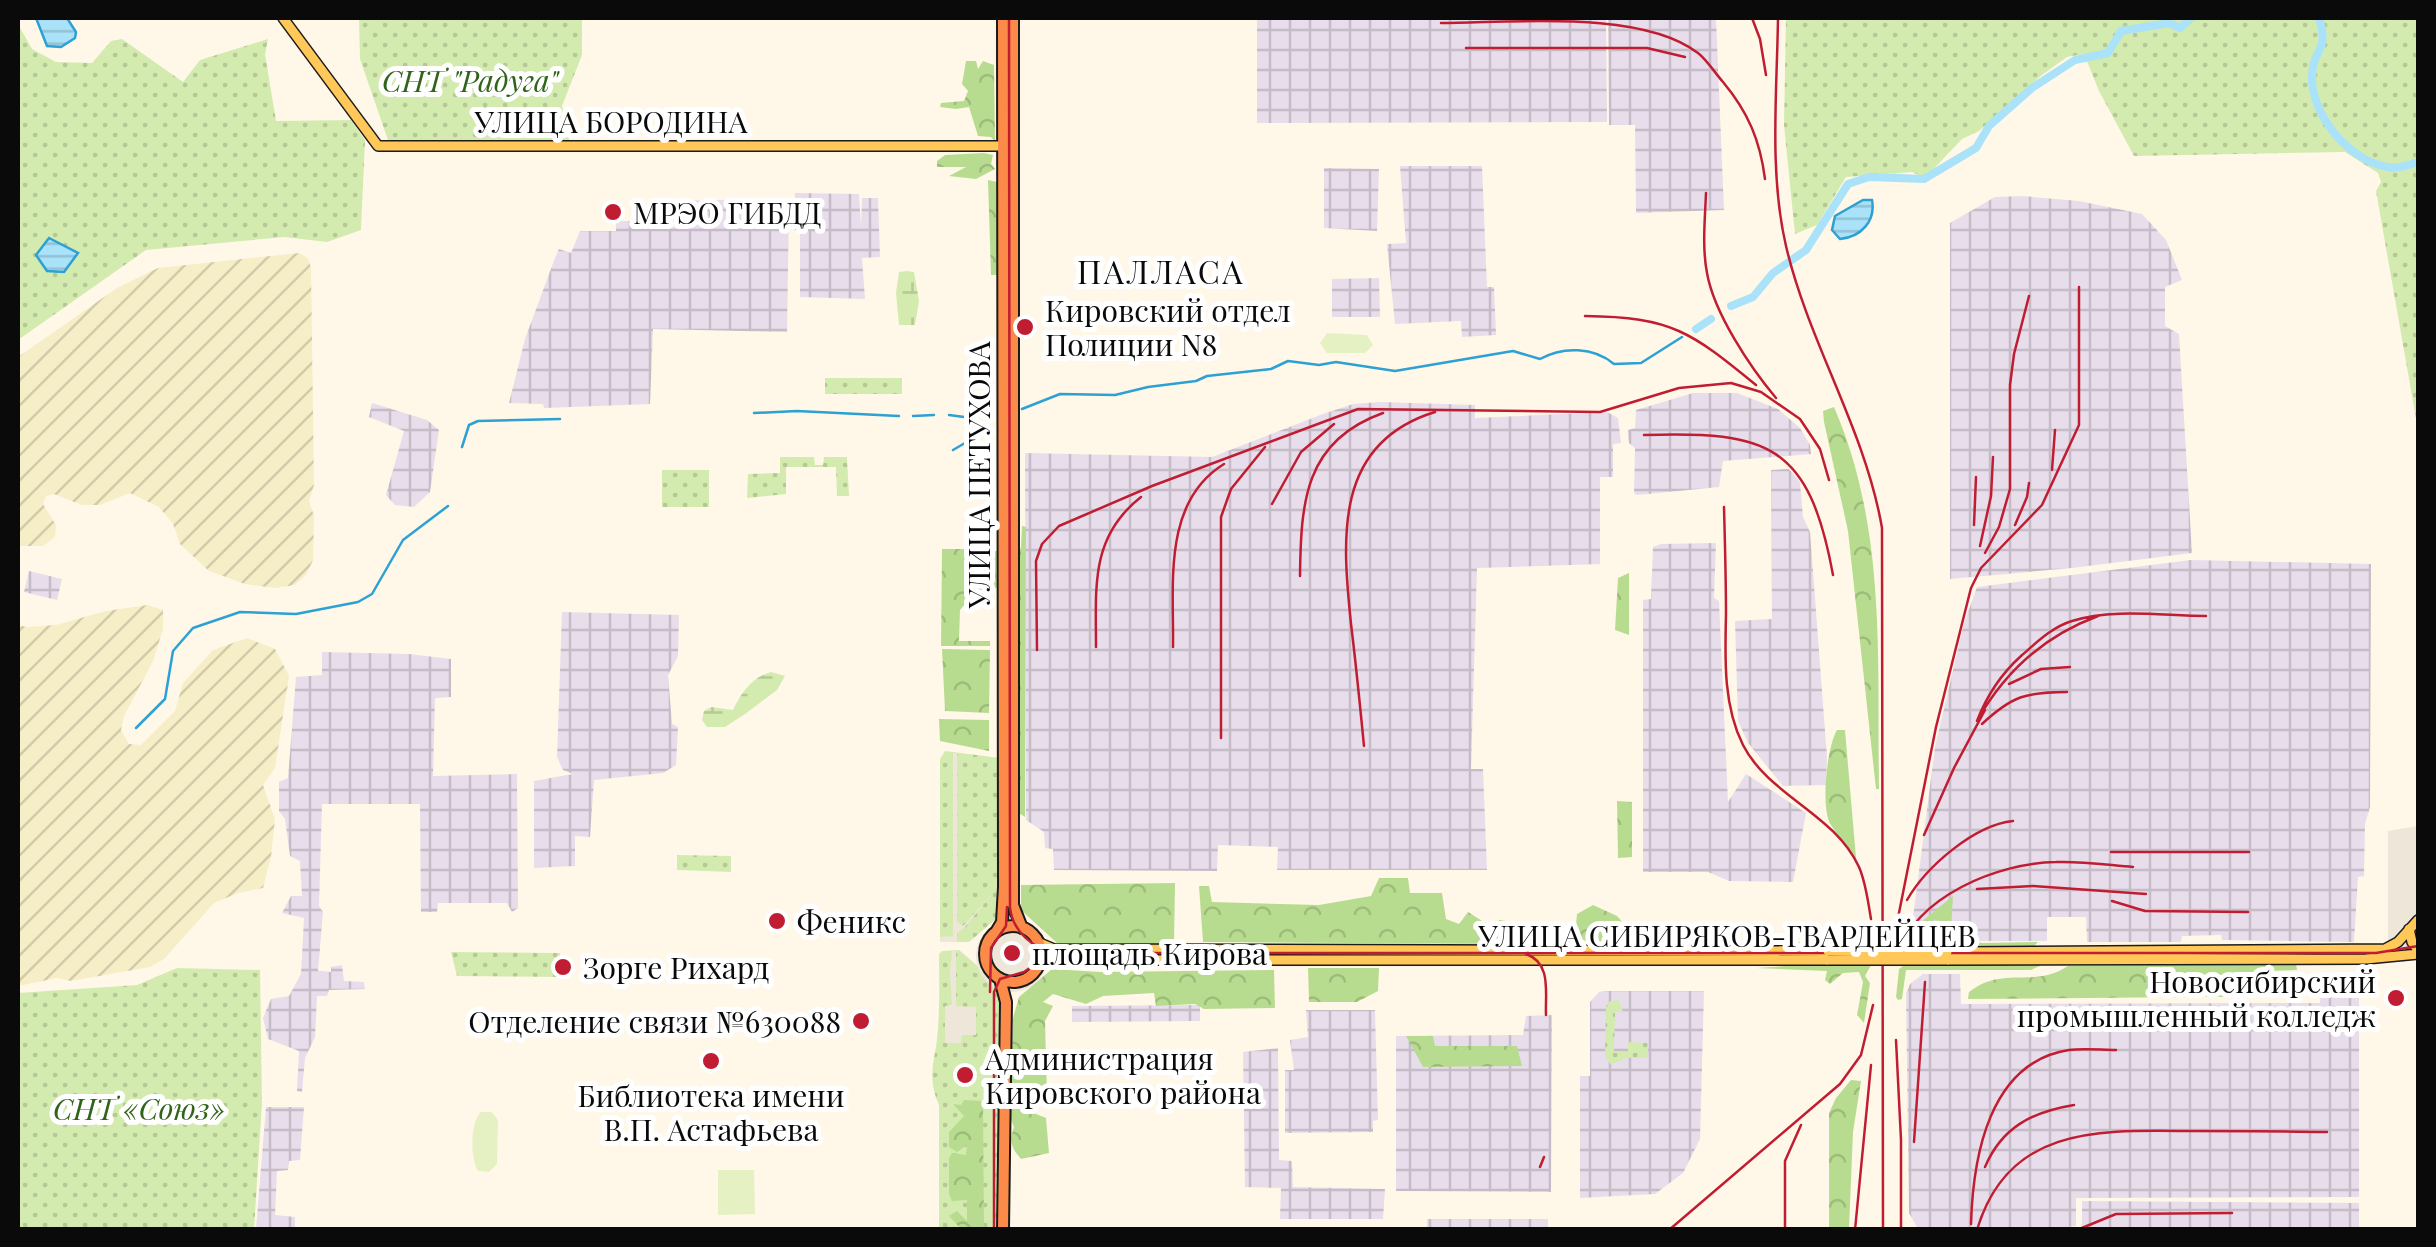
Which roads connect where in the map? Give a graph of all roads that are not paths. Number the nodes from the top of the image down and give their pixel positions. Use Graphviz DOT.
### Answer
graph roads {
  1 [pos="283,18"];
  2 [pos="1003,18"];
  3 [pos="1013,18"];
  4 [pos="1003,146"];
  5 [pos="2418,920"];
  6 [pos="1022,928"];
  7 [pos="2409,929"];
  8 [pos="996,932"];
  9 [pos="1038,942"];
  10 [pos="2418,952"];
  11 [pos="1124,954"];
  12 [pos="2242,955"];
  13 [pos="1037,966"];
  14 [pos="1000,979"];
  15 [pos="1019,981"];
  16 [pos="1006,1002"];
  17 [pos="1004,1230"];
  1 -- 4 [label="main road, УЛИЦА БОРОДИНА"];
  2 -- 4 [label="highway, УЛИЦА ПЕТУХОВА"];
  3 -- 6 [label="highway, УЛИЦА ПЕТУХОВА"];
  4 -- 8 [label="highway, УЛИЦА ПЕТУХОВА"];
  5 -- 7 [label="main road, УЛИЦА СИБИРЯКОВ-ГВАРДЕЙЦЕВ"];
  6 -- 8 [label="highway"];
  6 -- 9 [label="highway"];
  7 -- 10 [label="main road"];
  7 -- 12 [label="main road, УЛИЦА СИБИРЯКОВ-ГВАРДЕЙЦЕВ"];
  8 -- 14 [label="highway"];
  9 -- 11 [label="main road, УЛИЦА СИБИРЯКОВ-ГВАРДЕЙЦЕВ"];
  9 -- 13 [label="highway"];
  10 -- 12 [label="main road, УЛИЦА СИБИРЯКОВ-ГВАРДЕЙЦЕВ"];
  11 -- 12 [label="main road, УЛИЦА СИБИРЯКОВ-ГВАРДЕЙЦЕВ, bridge"];
  11 -- 13 [label="main road, УЛИЦА СИБИРЯКОВ-ГВАРДЕЙЦЕВ"];
  13 -- 15 [label="highway"];
  14 -- 15 [label="highway"];
  14 -- 16 [label="highway"];
  15 -- 16 [label="highway"];
  16 -- 17 [label="highway"];
}
